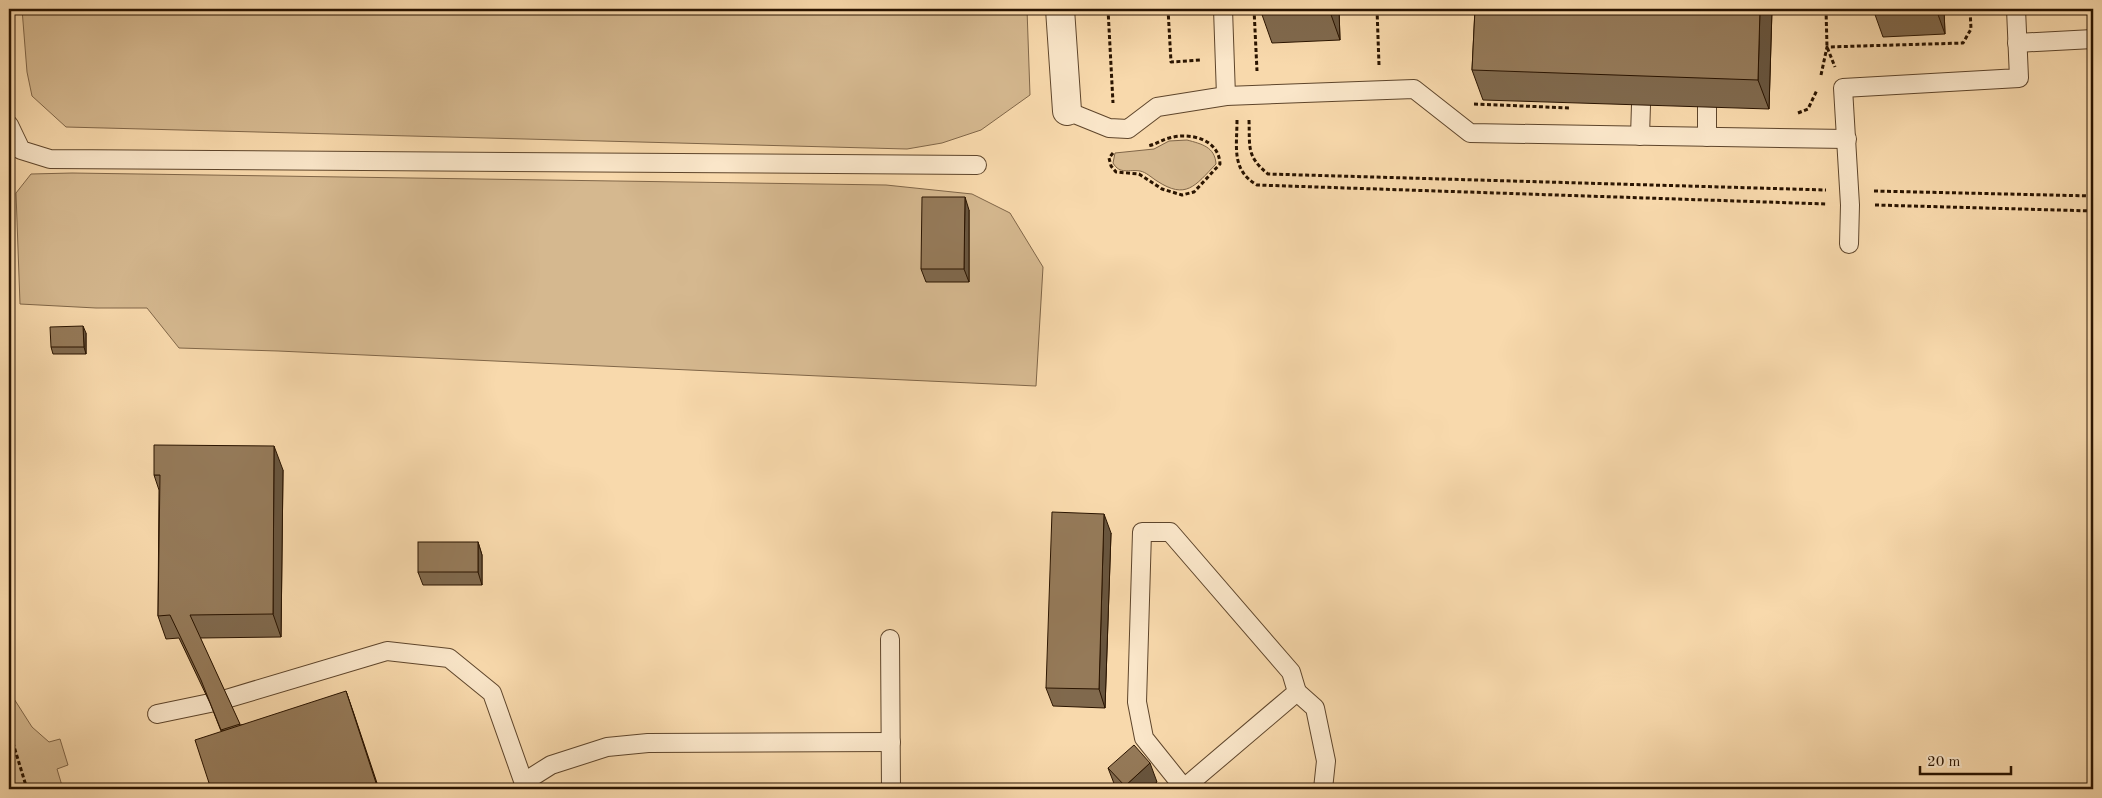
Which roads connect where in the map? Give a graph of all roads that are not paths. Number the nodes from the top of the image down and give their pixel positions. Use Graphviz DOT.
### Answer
graph roads {
  1 [pos="1060,9"];
  2 [pos="1223,9"];
  3 [pos="2016,9"];
  4 [pos="2093,39"];
  5 [pos="2017,43"];
  6 [pos="1237,96"];
  7 [pos="1641,105"];
  8 [pos="1707,107"];
  9 [pos="1067,111"];
  10 [pos="9,125"];
  11 [pos="1640,136"];
  12 [pos="1707,137"];
  13 [pos="1847,139"];
  14 [pos="977,165"];
  15 [pos="1849,244"];
  16 [pos="890,639"];
  17 [pos="1297,692"];
  18 [pos="157,714"];
  19 [pos="890,742"];
  20 [pos="525,785"];
  21 [pos="1183,788"];
  22 [pos="891,789"];
  23 [pos="1323,789"];
  1 -- 9 [label="street"];
  2 -- 6 [label="lane"];
  3 -- 5 [label="lane"];
  4 -- 5 [label="lane"];
  5 -- 13 [label="lane"];
  6 -- 9 [label="lane"];
  6 -- 11 [label="lane"];
  7 -- 11 [label="lane"];
  8 -- 12 [label="lane"];
  10 -- 14 [label="lane"];
  11 -- 12 [label="lane"];
  12 -- 13 [label="lane"];
  13 -- 15 [label="lane"];
  16 -- 19 [label="lane"];
  17 -- 21 [label="lane"];
  17 -- 21 [label="lane"];
  17 -- 23 [label="lane"];
  18 -- 20 [label="lane"];
  19 -- 20 [label="lane"];
  19 -- 22 [label="lane"];
}
